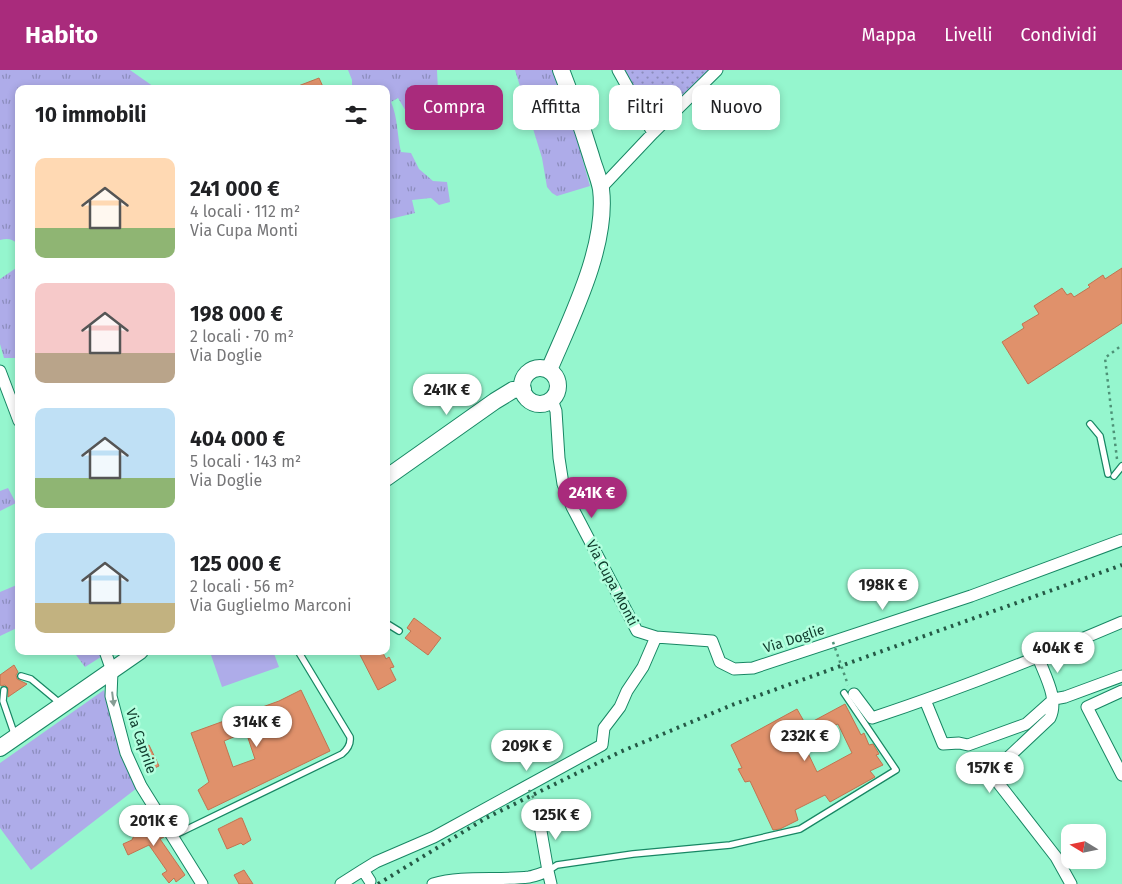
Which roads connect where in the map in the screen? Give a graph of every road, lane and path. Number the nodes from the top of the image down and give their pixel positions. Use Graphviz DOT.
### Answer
graph roads {
  1 [pos="561,70"];
  2 [pos="618,70"];
  3 [pos="717,70"];
  4 [pos="653,133"];
  5 [pos="601,188"];
  6 [pos="1122,345"];
  7 [pos="549,370"];
  8 [pos="0,371"];
  9 [pos="523,389"];
  10 [pos="552,400"];
  11 [pos="15,410"];
  12 [pos="1090,424"];
  13 [pos="1115,450"];
  14 [pos="1122,466"];
  15 [pos="390,475"];
  16 [pos="1122,540"];
  17 [pos="1122,622"];
  18 [pos="390,625"];
  19 [pos="399,631"];
  20 [pos="656,637"];
  21 [pos="833,642"];
  22 [pos="106,655"];
  23 [pos="134,655"];
  24 [pos="300,655"];
  25 [pos="1038,658"];
  26 [pos="112,671"];
  27 [pos="21,676"];
  28 [pos="1122,676"];
  29 [pos="4,690"];
  30 [pos="848,691"];
  31 [pos="1122,691"];
  32 [pos="1054,699"];
  33 [pos="925,700"];
  34 [pos="62,705"];
  35 [pos="15,738"];
  36 [pos="0,748"];
  37 [pos="1122,775"];
  38 [pos="529,790"];
  39 [pos="542,806"];
  40 [pos="173,836"];
  41 [pos="363,870"];
  42 [pos="548,871"];
  43 [pos="370,882"];
  44 [pos="202,884"];
  45 [pos="341,884"];
  46 [pos="432,884"];
  47 [pos="551,884"];
  48 [pos="1071,884"];
  1 -- 5 [label="street"];
  2 -- 4 [label="street"];
  3 -- 4 [label="street"];
  4 -- 5 [label="street"];
  5 -- 7 [label="street"];
  6 -- 13 [label="path"];
  7 -- 9 [label="street"];
  7 -- 10 [label="street"];
  8 -- 11 [label="street"];
  9 -- 10 [label="street"];
  9 -- 15 [label="street"];
  10 -- 20 [label="street, Via Cupa Monti"];
  12 -- 14 [label="lane"];
  16 -- 21 [label="street, Via Doglie"];
  17 -- 25 [label="street"];
  18 -- 19 [label="lane"];
  20 -- 21 [label="street, Via Doglie"];
  20 -- 41 [label="street"];
  21 -- 30 [label="path, bridge"];
  22 -- 26 [label="street, Via Caprile"];
  23 -- 26 [label="street"];
  24 -- 40 [label="lane"];
  25 -- 32 [label="street"];
  25 -- 33 [label="street"];
  26 -- 34 [label="street"];
  26 -- 40 [label="street, Via Caprile, one-way"];
  27 -- 34 [label="lane"];
  28 -- 32 [label="street"];
  29 -- 35 [label="lane"];
  30 -- 33 [label="street"];
  30 -- 42 [label="lane"];
  31 -- 37 [label="street"];
  32 -- 33 [label="street"];
  32 -- 48 [label="street"];
  34 -- 35 [label="street"];
  35 -- 36 [label="street"];
  38 -- 39 [label="path, bridge"];
  39 -- 42 [label="street"];
  40 -- 44 [label="street, Via Caprile"];
  41 -- 43 [label="street"];
  41 -- 45 [label="street"];
  42 -- 46 [label="street"];
  42 -- 47 [label="street"];
}
